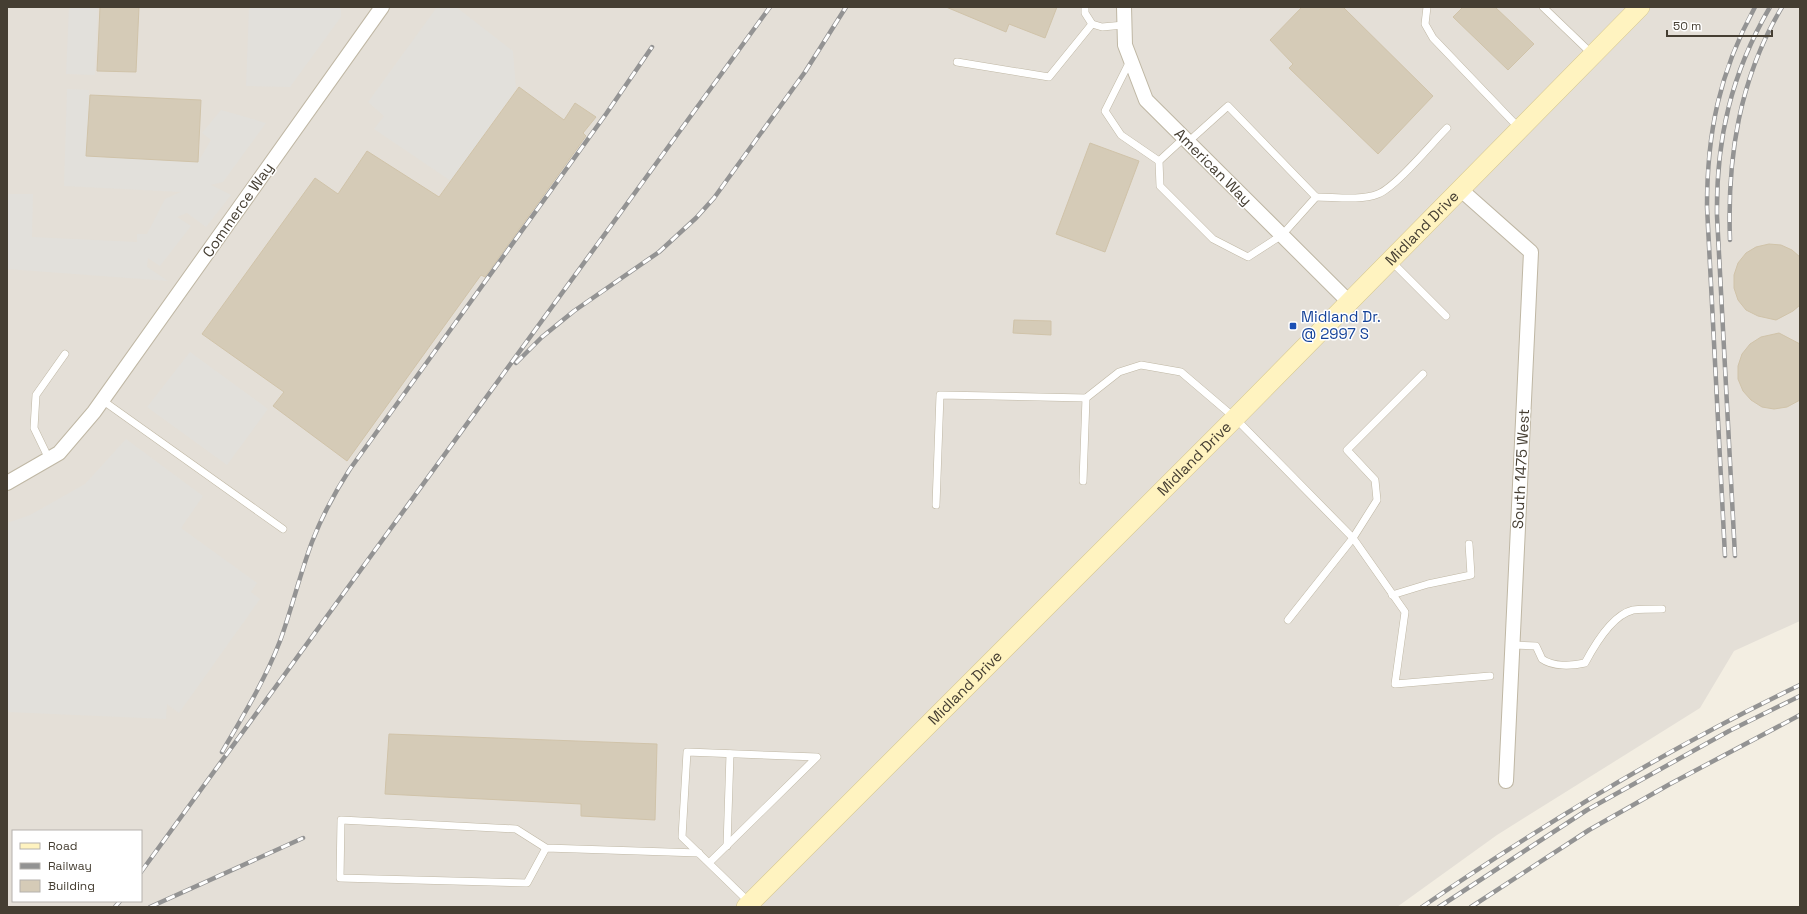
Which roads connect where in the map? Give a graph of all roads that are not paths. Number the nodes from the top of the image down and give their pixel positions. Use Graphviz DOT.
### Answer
graph roads {
  1 [pos="382,7"];
  2 [pos="1085,7"];
  3 [pos="1124,7"];
  4 [pos="1427,7"];
  5 [pos="1543,7"];
  6 [pos="1632,11"];
  7 [pos="1092,24"];
  8 [pos="1124,25"];
  9 [pos="1592,54"];
  10 [pos="1130,61"];
  11 [pos="957,62"];
  12 [pos="1447,128"];
  13 [pos="1519,129"];
  14 [pos="1186,140"];
  15 [pos="1159,161"];
  16 [pos="1460,189"];
  17 [pos="1316,197"];
  18 [pos="1282,235"];
  19 [pos="1390,260"];
  20 [pos="1350,302"];
  21 [pos="1446,316"];
  22 [pos="65,354"];
  23 [pos="1423,374"];
  24 [pos="1086,398"];
  25 [pos="102,400"];
  26 [pos="1234,418"];
  27 [pos="49,459"];
  28 [pos="1083,481"];
  29 [pos="7,483"];
  30 [pos="936,505"];
  31 [pos="283,529"];
  32 [pos="1353,538"];
  33 [pos="1469,544"];
  34 [pos="1392,595"];
  35 [pos="1662,609"];
  36 [pos="1288,620"];
  37 [pos="1513,645"];
  38 [pos="1490,676"];
  39 [pos="730,754"];
  40 [pos="1506,781"];
  41 [pos="727,846"];
  42 [pos="546,848"];
  43 [pos="699,853"];
  44 [pos="709,863"];
  45 [pos="748,905"];
  1 -- 25 [label="street, Commerce Way"];
  2 -- 7 [label="lane"];
  3 -- 8 [label="street, American Way"];
  4 -- 13 [label="lane"];
  5 -- 9 [label="lane"];
  6 -- 9 [label="street, Midland Drive"];
  7 -- 8 [label="lane"];
  7 -- 11 [label="lane"];
  8 -- 10 [label="street, American Way"];
  9 -- 13 [label="street, Midland Drive"];
  10 -- 14 [label="street, American Way"];
  10 -- 15 [label="lane"];
  12 -- 17 [label="lane"];
  13 -- 16 [label="street, Midland Drive"];
  14 -- 15 [label="lane"];
  14 -- 17 [label="lane"];
  14 -- 18 [label="street, American Way"];
  15 -- 18 [label="lane"];
  16 -- 19 [label="street, Midland Drive"];
  16 -- 37 [label="street, South 1475 West"];
  17 -- 18 [label="lane"];
  18 -- 20 [label="street, American Way"];
  19 -- 20 [label="street, Midland Drive"];
  19 -- 21 [label="lane"];
  20 -- 26 [label="street, Midland Drive"];
  22 -- 27 [label="lane"];
  23 -- 32 [label="lane"];
  24 -- 26 [label="lane"];
  24 -- 28 [label="lane"];
  24 -- 30 [label="lane"];
  25 -- 27 [label="street, Commerce Way"];
  25 -- 31 [label="lane"];
  26 -- 32 [label="lane"];
  26 -- 45 [label="street, Midland Drive"];
  27 -- 29 [label="street, Commerce Way"];
  32 -- 34 [label="lane"];
  32 -- 36 [label="lane"];
  33 -- 34 [label="lane"];
  34 -- 38 [label="lane"];
  35 -- 37 [label="lane"];
  37 -- 40 [label="street, South 1475 West"];
  39 -- 41 [label="lane"];
  39 -- 41 [label="lane"];
  39 -- 43 [label="lane"];
  41 -- 44 [label="lane"];
  42 -- 42 [label="lane"];
  42 -- 43 [label="lane"];
  43 -- 44 [label="lane"];
  44 -- 45 [label="lane"];
}
